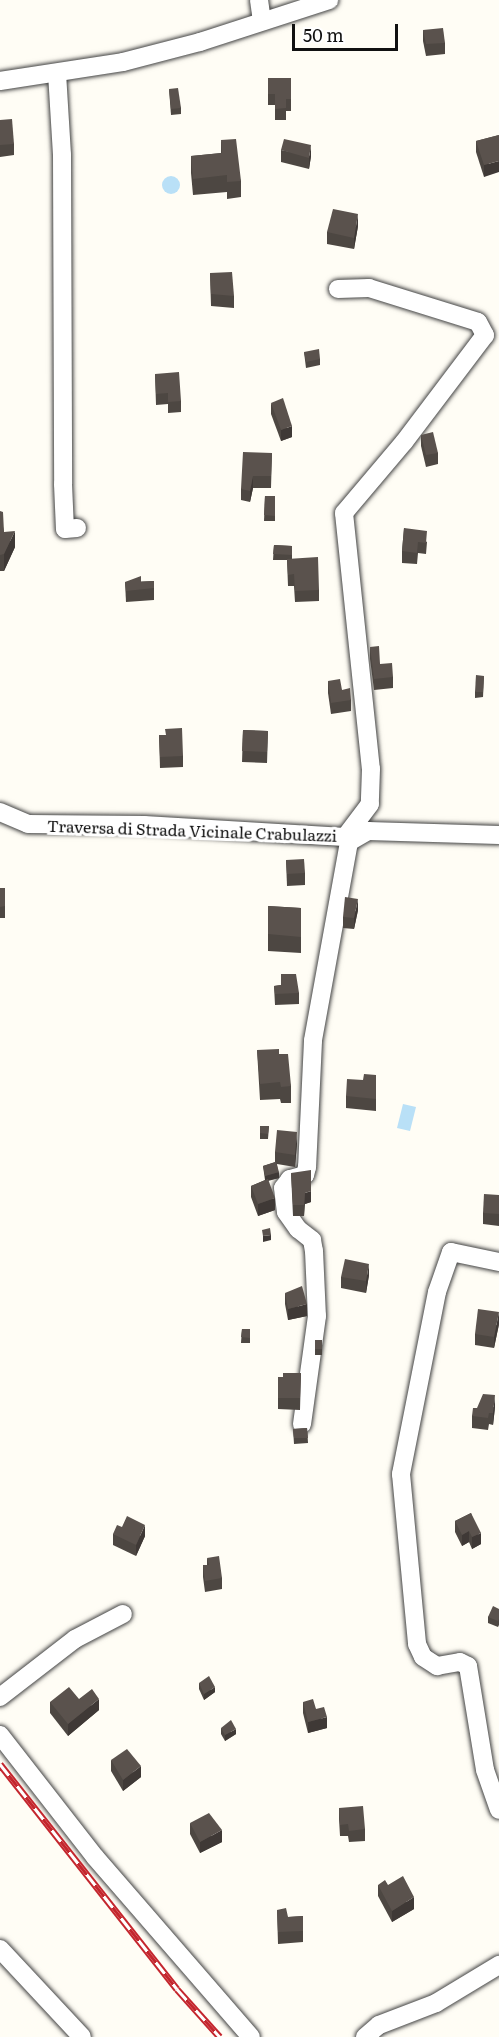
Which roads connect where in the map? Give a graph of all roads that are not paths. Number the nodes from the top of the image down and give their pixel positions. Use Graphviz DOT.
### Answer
graph roads {
  1 [pos="259,0"];
  2 [pos="329,0"];
  3 [pos="266,13"];
  4 [pos="57,73"];
  5 [pos="0,81"];
  6 [pos="338,289"];
  7 [pos="76,528"];
  8 [pos="0,812"];
  9 [pos="499,835"];
  10 [pos="347,839"];
  11 [pos="499,1262"];
  12 [pos="302,1424"];
  13 [pos="123,1614"];
  14 [pos="0,1696"];
  15 [pos="0,1735"];
  16 [pos="499,1810"];
  17 [pos="0,1949"];
  18 [pos="499,1965"];
  19 [pos="82,2037"];
  20 [pos="250,2037"];
  21 [pos="364,2037"];
  1 -- 3 [label="street"];
  2 -- 3 [label="street"];
  3 -- 4 [label="street"];
  4 -- 5 [label="street"];
  4 -- 7 [label="street"];
  6 -- 10 [label="street"];
  8 -- 10 [label="street, Traversa di Strada Vicinale Crabulazzi"];
  9 -- 10 [label="street"];
  10 -- 12 [label="street, Traversa di Strada Vicinale Crabulazzi"];
  11 -- 16 [label="street"];
  13 -- 14 [label="street"];
  15 -- 20 [label="street"];
  17 -- 19 [label="street"];
  18 -- 21 [label="street"];
}
